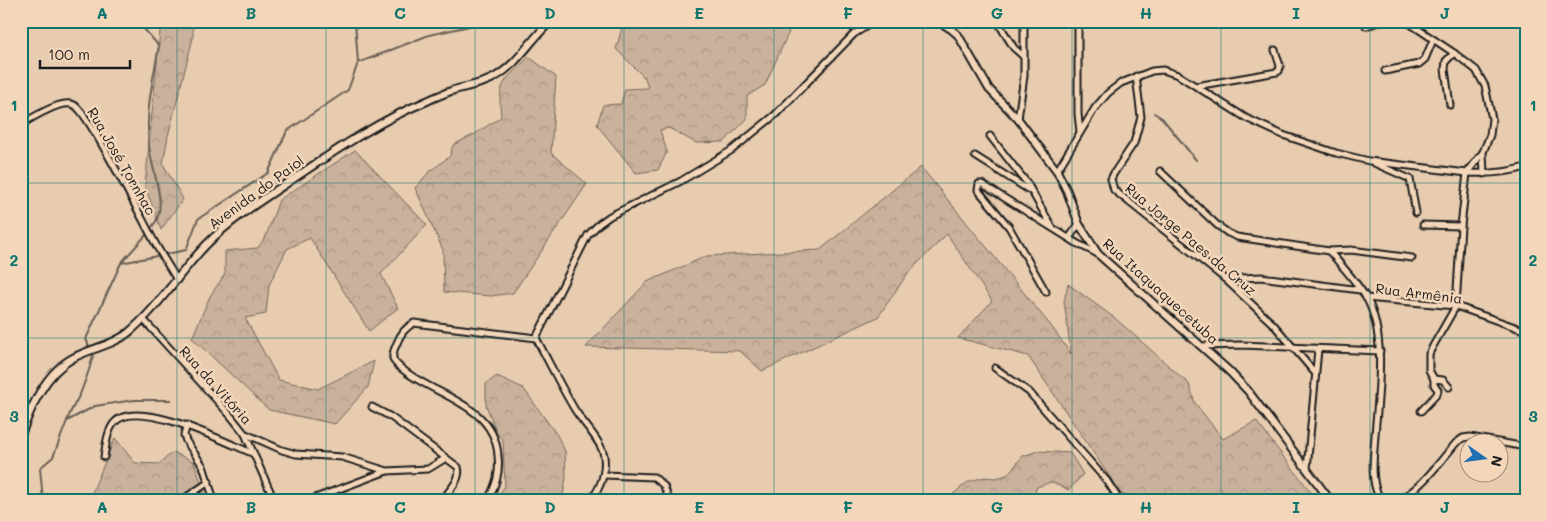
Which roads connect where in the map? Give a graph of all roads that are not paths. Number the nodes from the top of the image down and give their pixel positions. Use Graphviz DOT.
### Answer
graph roads {
  1 [pos="551,21"];
  2 [pos="875,21"];
  3 [pos="938,21"];
  4 [pos="997,21"];
  5 [pos="1024,21"];
  6 [pos="1078,21"];
  7 [pos="1382,21"];
  8 [pos="1406,21"];
  9 [pos="1366,26"];
  10 [pos="1434,40"];
  11 [pos="1275,50"];
  12 [pos="1454,53"];
  13 [pos="1024,57"];
  14 [pos="1385,71"];
  15 [pos="1136,76"];
  16 [pos="1196,86"];
  17 [pos="1450,105"];
  18 [pos="1018,119"];
  19 [pos="21,124"];
  20 [pos="1080,133"];
  21 [pos="990,136"];
  22 [pos="1483,152"];
  23 [pos="975,156"];
  24 [pos="1370,161"];
  25 [pos="1526,167"];
  26 [pos="1057,171"];
  27 [pos="1160,171"];
  28 [pos="1467,173"];
  29 [pos="1484,174"];
  30 [pos="1033,192"];
  31 [pos="1416,213"];
  32 [pos="1079,224"];
  33 [pos="1423,225"];
  34 [pos="1461,226"];
  35 [pos="1052,227"];
  36 [pos="1069,238"];
  37 [pos="1330,251"];
  38 [pos="1098,254"];
  39 [pos="1412,258"];
  40 [pos="177,280"];
  41 [pos="1225,280"];
  42 [pos="1360,290"];
  43 [pos="1046,292"];
  44 [pos="1366,298"];
  45 [pos="1456,306"];
  46 [pos="143,319"];
  47 [pos="1526,332"];
  48 [pos="536,338"];
  49 [pos="1203,346"];
  50 [pos="1293,348"];
  51 [pos="1318,349"];
  52 [pos="1380,352"];
  53 [pos="995,368"];
  54 [pos="1315,373"];
  55 [pos="1434,378"];
  56 [pos="1449,388"];
  57 [pos="372,407"];
  58 [pos="1421,411"];
  59 [pos="187,425"];
  60 [pos="23,427"];
  61 [pos="245,434"];
  62 [pos="21,435"];
  63 [pos="1526,447"];
  64 [pos="255,454"];
  65 [pos="104,457"];
  66 [pos="446,458"];
  67 [pos="1307,470"];
  68 [pos="387,471"];
  69 [pos="604,475"];
  70 [pos="209,482"];
  71 [pos="1121,499"];
  72 [pos="182,500"];
  73 [pos="214,500"];
  74 [pos="274,500"];
  75 [pos="310,500"];
  76 [pos="442,500"];
  77 [pos="488,500"];
  78 [pos="591,500"];
  79 [pos="669,500"];
  80 [pos="1106,500"];
  81 [pos="1330,500"];
  82 [pos="1389,500"];
  83 [pos="1397,500"];
  1 -- 40 [label="street, Avenida do Paiol"];
  2 -- 48 [label="street"];
  3 -- 18 [label="street, Rua Itaquaquecetuba"];
  4 -- 13 [label="street"];
  5 -- 13 [label="street"];
  6 -- 20 [label="street"];
  7 -- 9 [label="street"];
  8 -- 10 [label="street"];
  10 -- 12 [label="street"];
  10 -- 14 [label="street"];
  11 -- 16 [label="street"];
  12 -- 17 [label="street"];
  12 -- 22 [label="street"];
  13 -- 18 [label="street"];
  15 -- 16 [label="street"];
  15 -- 20 [label="street"];
  15 -- 41 [label="street, Rua Jorge Paes da Cruz"];
  16 -- 24 [label="street"];
  18 -- 26 [label="street, Rua Itaquaquecetuba"];
  19 -- 40 [label="street, Rua José Tornhac"];
  20 -- 26 [label="street"];
  21 -- 30 [label="street"];
  22 -- 28 [label="street"];
  22 -- 29 [label="street"];
  23 -- 30 [label="street"];
  24 -- 28 [label="street"];
  24 -- 31 [label="street"];
  25 -- 29 [label="street"];
  26 -- 32 [label="street, Rua Itaquaquecetuba"];
  27 -- 37 [label="street"];
  28 -- 29 [label="street"];
  28 -- 34 [label="street"];
  30 -- 35 [label="street"];
  32 -- 36 [label="street"];
  32 -- 38 [label="street, Rua Itaquaquecetuba"];
  33 -- 34 [label="street"];
  34 -- 45 [label="street"];
  35 -- 36 [label="street"];
  35 -- 43 [label="street"];
  36 -- 38 [label="street"];
  37 -- 39 [label="street"];
  37 -- 42 [label="street"];
  38 -- 49 [label="street, Rua Itaquaquecetuba"];
  40 -- 46 [label="street, Avenida do Paiol"];
  41 -- 42 [label="street"];
  41 -- 50 [label="street, Rua Jorge Paes da Cruz"];
  42 -- 44 [label="street"];
  44 -- 45 [label="street, Rua Armênia"];
  44 -- 52 [label="street"];
  45 -- 47 [label="street, Rua Armênia"];
  45 -- 55 [label="street"];
  46 -- 60 [label="street, Avenida do Paiol"];
  46 -- 61 [label="street, Rua da Vitória"];
  48 -- 69 [label="street"];
  48 -- 77 [label="street"];
  49 -- 50 [label="street"];
  49 -- 67 [label="street, Rua Itaquaquecetuba"];
  50 -- 51 [label="street"];
  50 -- 54 [label="street, Rua Jorge Paes da Cruz"];
  51 -- 52 [label="street"];
  51 -- 54 [label="street"];
  52 -- 82 [label="street"];
  53 -- 71 [label="street"];
  54 -- 67 [label="street"];
  55 -- 56 [label="street"];
  55 -- 58 [label="street"];
  57 -- 66 [label="street"];
  59 -- 64 [label="street"];
  59 -- 65 [label="street"];
  59 -- 70 [label="street"];
  60 -- 62 [label="street, Avenida do Paiol"];
  61 -- 64 [label="street, Rua da Vitória"];
  61 -- 68 [label="street"];
  63 -- 83 [label="street"];
  64 -- 74 [label="street, Rua da Vitória"];
  66 -- 68 [label="street"];
  66 -- 76 [label="street"];
  67 -- 81 [label="street, Rua Itaquaquecetuba"];
  68 -- 75 [label="street"];
  69 -- 78 [label="street"];
  69 -- 79 [label="street"];
  70 -- 72 [label="street"];
  70 -- 73 [label="street"];
  71 -- 80 [label="street"];
}
